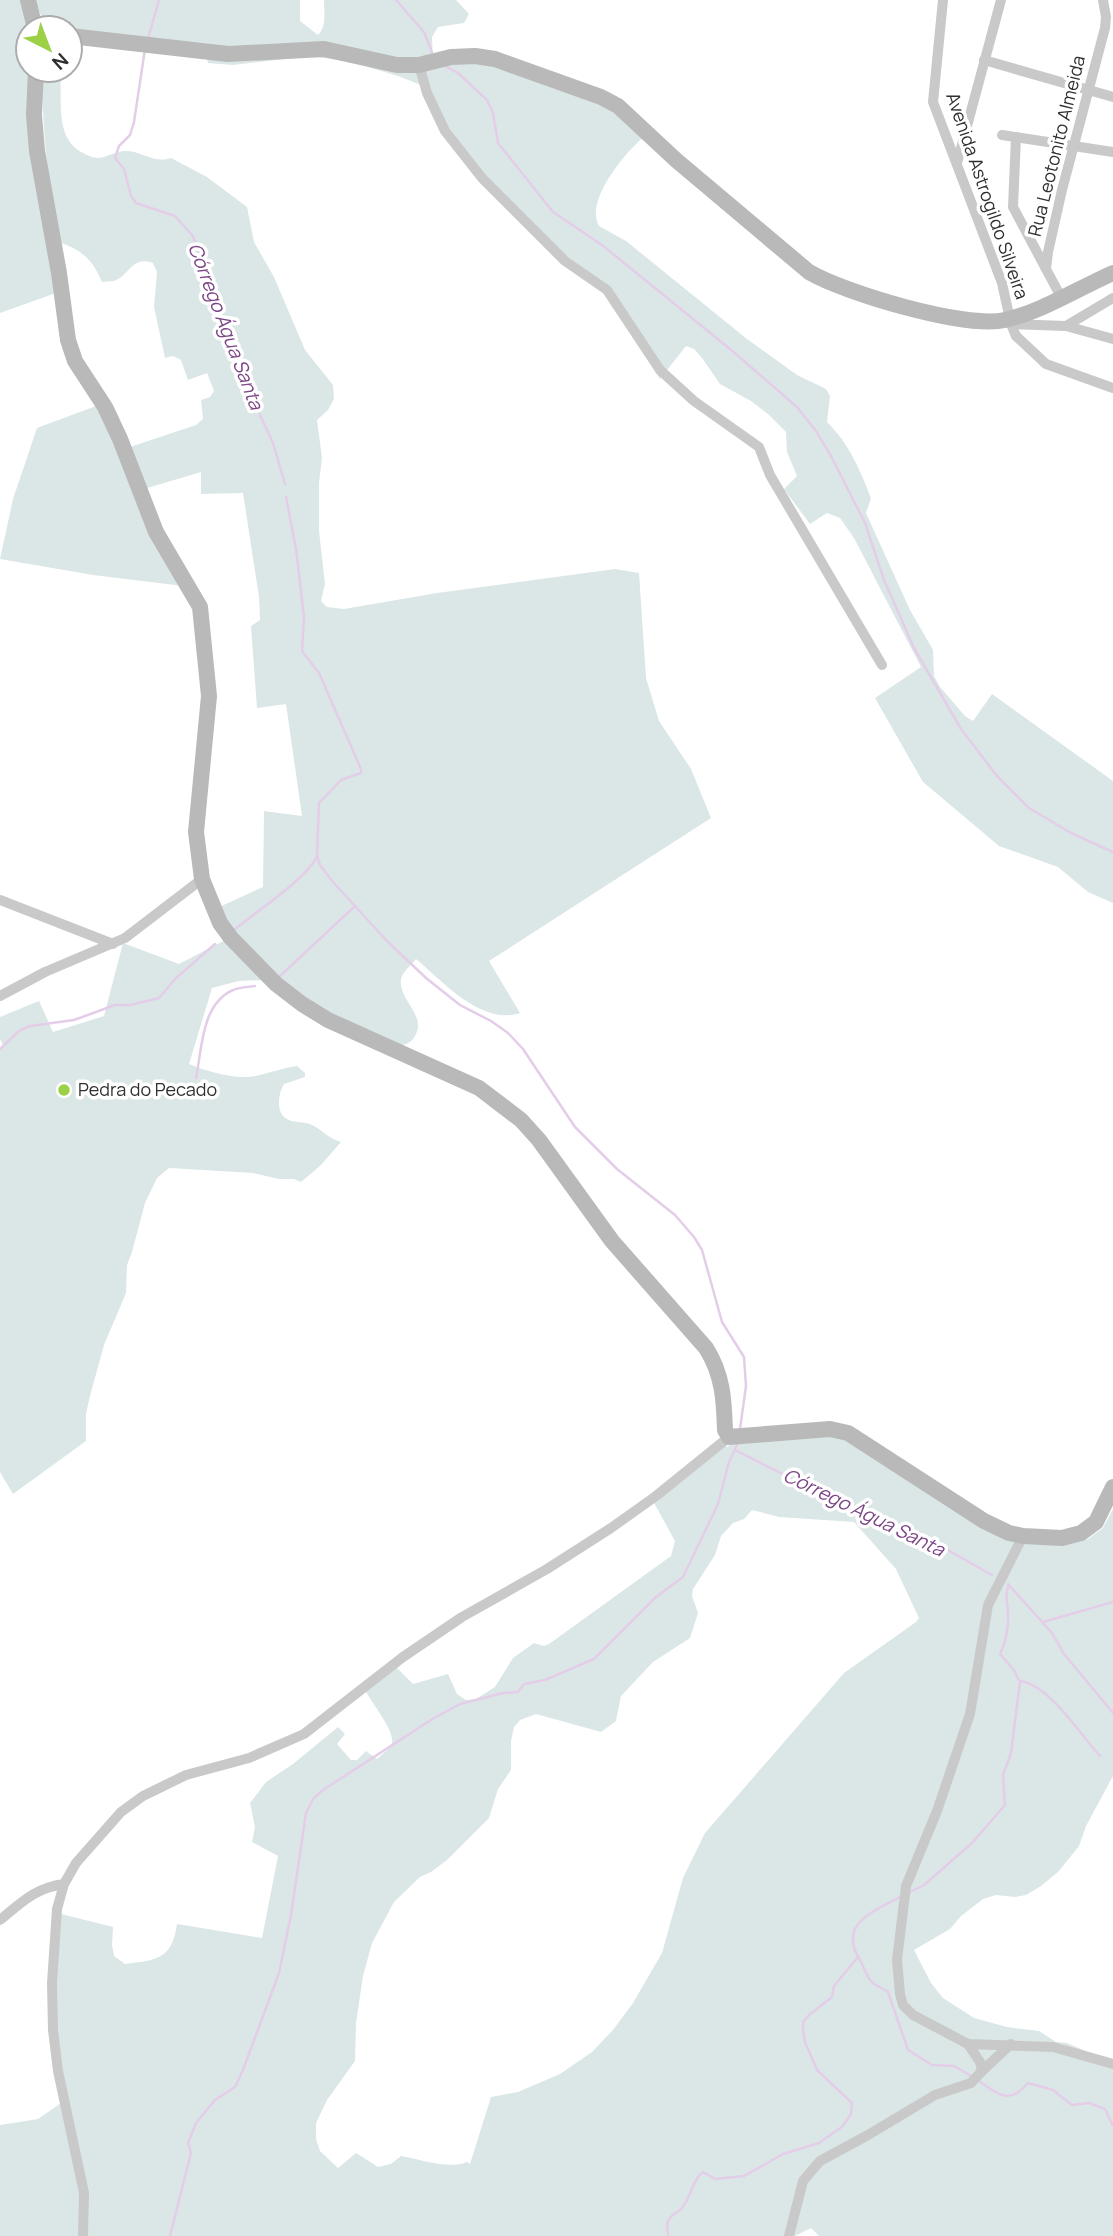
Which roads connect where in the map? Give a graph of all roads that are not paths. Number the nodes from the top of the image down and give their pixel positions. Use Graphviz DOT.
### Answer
graph roads {
  1 [pos="943,0"];
  2 [pos="1001,0"];
  3 [pos="1103,0"];
  4 [pos="84,38"];
  5 [pos="984,60"];
  6 [pos="419,65"];
  7 [pos="35,84"];
  8 [pos="1088,89"];
  9 [pos="1113,97"];
  10 [pos="1002,135"];
  11 [pos="1016,137"];
  12 [pos="1074,145"];
  13 [pos="1113,152"];
  14 [pos="957,163"];
  15 [pos="1046,269"];
  16 [pos="1113,273"];
  17 [pos="1061,297"];
  18 [pos="1113,298"];
  19 [pos="1010,322"];
  20 [pos="1066,326"];
  21 [pos="1113,339"];
  22 [pos="1113,388"];
  23 [pos="882,665"];
  24 [pos="202,879"];
  25 [pos="0,900"];
  26 [pos="113,944"];
  27 [pos="0,996"];
  28 [pos="729,1437"];
  29 [pos="1113,1487"];
  30 [pos="1023,1536"];
  31 [pos="64,1884"];
  32 [pos="0,1920"];
  33 [pos="968,2044"];
  34 [pos="1010,2045"];
  35 [pos="1113,2064"];
  36 [pos="977,2077"];
  37 [pos="83,2236"];
  38 [pos="789,2236"];
  1 -- 14 [label="street, Avenida Astrogildo Silveira"];
  2 -- 5 [label="street"];
  3 -- 8 [label="street, Rua Leotonito Almeida"];
  4 -- 6 [label="street"];
  5 -- 8 [label="street"];
  5 -- 14 [label="street"];
  6 -- 19 [label="street"];
  6 -- 23 [label="street"];
  7 -- 24 [label="street"];
  8 -- 9 [label="street"];
  8 -- 12 [label="street, Rua Leotonito Almeida"];
  10 -- 11 [label="street"];
  11 -- 12 [label="street"];
  11 -- 15 [label="street"];
  12 -- 13 [label="street"];
  12 -- 15 [label="street, Rua Leotonito Almeida"];
  14 -- 19 [label="street, Avenida Astrogildo Silveira"];
  15 -- 17 [label="street"];
  16 -- 17 [label="street"];
  17 -- 19 [label="street"];
  18 -- 20 [label="street"];
  19 -- 20 [label="street"];
  19 -- 22 [label="street"];
  20 -- 21 [label="street"];
  24 -- 26 [label="street"];
  24 -- 28 [label="street"];
  25 -- 26 [label="street"];
  26 -- 27 [label="street"];
  28 -- 30 [label="street"];
  28 -- 31 [label="street"];
  29 -- 30 [label="street"];
  30 -- 33 [label="street"];
  31 -- 32 [label="street"];
  31 -- 37 [label="street"];
  33 -- 34 [label="street"];
  33 -- 36 [label="street"];
  34 -- 35 [label="street"];
  34 -- 36 [label="street"];
  36 -- 38 [label="street"];
}
